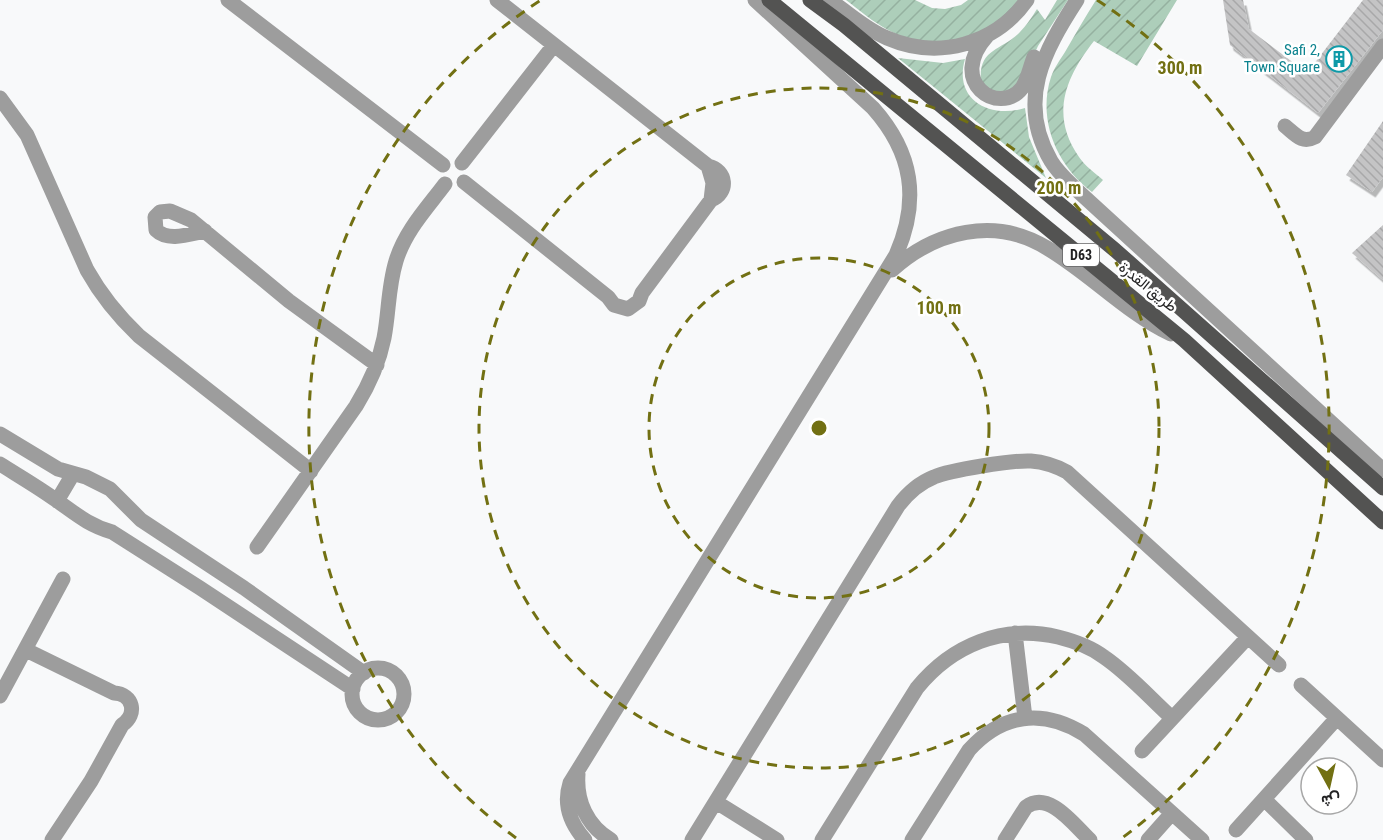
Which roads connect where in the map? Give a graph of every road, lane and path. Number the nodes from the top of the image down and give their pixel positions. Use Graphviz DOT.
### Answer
graph roads {
  1 [pos="228,0"];
  2 [pos="497,0"];
  3 [pos="755,0"];
  4 [pos="770,0"];
  5 [pos="810,0"];
  6 [pos="829,0"];
  7 [pos="1027,0"];
  8 [pos="1077,0"];
  9 [pos="1057,31"];
  10 [pos="987,36"];
  11 [pos="554,45"];
  12 [pos="1383,46"];
  13 [pos="0,98"];
  14 [pos="1285,126"];
  15 [pos="462,163"];
  16 [pos="443,165"];
  17 [pos="464,182"];
  18 [pos="445,183"];
  19 [pos="205,231"];
  20 [pos="878,282"];
  21 [pos="1184,340"];
  22 [pos="377,365"];
  23 [pos="0,434"];
  24 [pos="0,464"];
  25 [pos="1383,470"];
  26 [pos="311,471"];
  27 [pos="73,474"];
  28 [pos="1383,488"];
  29 [pos="57,501"];
  30 [pos="128,509"];
  31 [pos="1383,522"];
  32 [pos="112,532"];
  33 [pos="257,547"];
  34 [pos="63,579"];
  35 [pos="1015,633"];
  36 [pos="1248,637"];
  37 [pos="26,650"];
  38 [pos="1279,665"];
  39 [pos="364,673"];
  40 [pos="1300,685"];
  41 [pos="353,690"];
  42 [pos="0,696"];
  43 [pos="1025,718"];
  44 [pos="1172,718"];
  45 [pos="1337,718"];
  46 [pos="1142,751"];
  47 [pos="1383,760"];
  48 [pos="578,771"];
  49 [pos="1264,799"];
  50 [pos="716,802"];
  51 [pos="1172,813"];
  52 [pos="1236,830"];
  53 [pos="913,839"];
  54 [pos="52,840"];
  55 [pos="585,840"];
  56 [pos="610,840"];
  57 [pos="692,840"];
  58 [pos="777,840"];
  59 [pos="822,840"];
  60 [pos="1005,840"];
  61 [pos="1090,840"];
  62 [pos="1148,840"];
  63 [pos="1202,840"];
  64 [pos="1306,840"];
  1 -- 16 [label="street"];
  2 -- 11 [label="street"];
  3 -- 20 [label="street"];
  4 -- 21 [label="main road, طريق القدرة / D63"];
  5 -- 28 [label="main road, طريق القدرة / D63"];
  6 -- 10 [label="street"];
  7 -- 10 [label="street"];
  8 -- 9 [label="street"];
  9 -- 10 [label="street"];
  9 -- 25 [label="street"];
  11 -- 15 [label="street"];
  11 -- 17 [label="street"];
  12 -- 14 [label="street"];
  13 -- 26 [label="street"];
  15 -- 16 [label="street"];
  15 -- 17 [label="street"];
  16 -- 18 [label="street"];
  17 -- 18 [label="street"];
  18 -- 22 [label="street"];
  19 -- 22 [label="street"];
  20 -- 21 [label="street"];
  20 -- 48 [label="street"];
  21 -- 31 [label="main road, طريق القدرة / D63"];
  22 -- 26 [label="street"];
  23 -- 27 [label="street"];
  24 -- 29 [label="street"];
  26 -- 33 [label="street"];
  27 -- 29 [label="street"];
  27 -- 30 [label="street"];
  29 -- 32 [label="street"];
  30 -- 32 [label="street"];
  30 -- 39 [label="street"];
  32 -- 41 [label="street"];
  34 -- 37 [label="street"];
  35 -- 43 [label="street"];
  35 -- 44 [label="street"];
  35 -- 59 [label="street"];
  36 -- 38 [label="street"];
  36 -- 44 [label="street"];
  36 -- 50 [label="street"];
  37 -- 42 [label="street"];
  37 -- 54 [label="street"];
  39 -- 41 [label="street"];
  39 -- 41 [label="street"];
  40 -- 45 [label="street"];
  43 -- 51 [label="street"];
  43 -- 53 [label="street"];
  44 -- 46 [label="street"];
  45 -- 47 [label="street"];
  45 -- 49 [label="street"];
  48 -- 55 [label="street"];
  48 -- 56 [label="street"];
  49 -- 52 [label="street"];
  49 -- 64 [label="street"];
  50 -- 57 [label="street"];
  50 -- 58 [label="street"];
  51 -- 62 [label="street"];
  51 -- 63 [label="street"];
  60 -- 61 [label="street"];
}
